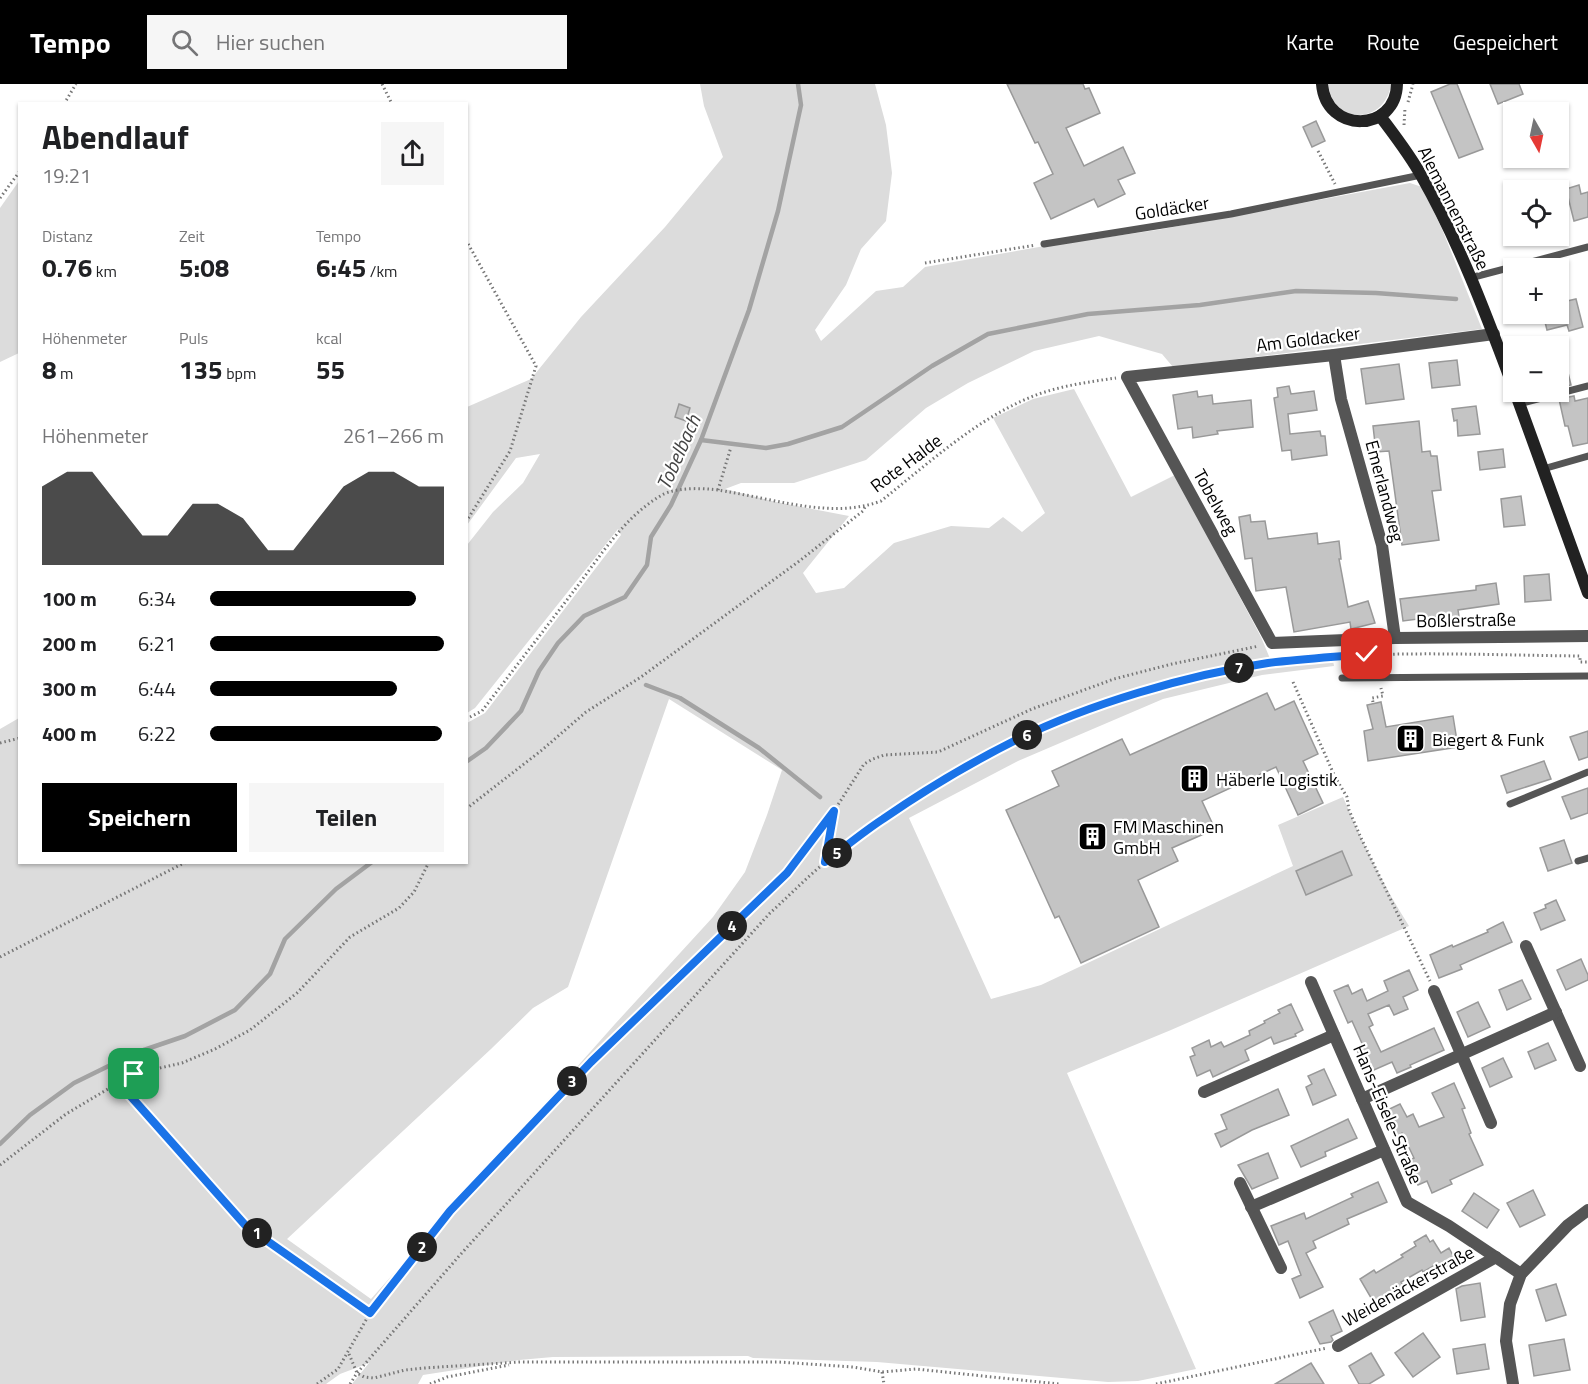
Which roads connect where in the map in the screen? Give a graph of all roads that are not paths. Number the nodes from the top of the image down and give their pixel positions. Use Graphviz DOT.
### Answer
graph roads {
  1 [pos="1322,84"];
  2 [pos="1397,84"];
  3 [pos="1380,116"];
  4 [pos="1421,176"];
  5 [pos="1044,244"];
  6 [pos="1588,247"];
  7 [pos="1470,278"];
  8 [pos="1494,334"];
  9 [pos="1334,355"];
  10 [pos="1503,359"];
  11 [pos="1127,377"];
  12 [pos="1588,386"];
  13 [pos="1519,404"];
  14 [pos="1588,456"];
  15 [pos="1543,469"];
  16 [pos="1588,593"];
  17 [pos="1588,636"];
  18 [pos="1395,638"];
  19 [pos="1272,643"];
  20 [pos="1588,676"];
  21 [pos="1341,678"];
  22 [pos="1588,772"];
  23 [pos="1510,804"];
  24 [pos="1588,858"];
  25 [pos="1578,861"];
  26 [pos="1526,946"];
  27 [pos="1311,982"];
  28 [pos="1434,991"];
  29 [pos="1556,1012"];
  30 [pos="1334,1035"];
  31 [pos="1462,1055"];
  32 [pos="1580,1066"];
  33 [pos="1204,1092"];
  34 [pos="1362,1099"];
  35 [pos="1491,1123"];
  36 [pos="1384,1150"];
  37 [pos="1240,1183"];
  38 [pos="1251,1207"];
  39 [pos="1588,1210"];
  40 [pos="1496,1257"];
  41 [pos="1281,1268"];
  42 [pos="1521,1274"];
  43 [pos="1338,1346"];
  44 [pos="1513,1384"];
  1 -- 3 [label="street"];
  2 -- 3 [label="street"];
  3 -- 4 [label="street, Alemannenstraße"];
  4 -- 5 [label="lane, Goldäcker"];
  4 -- 7 [label="street, Alemannenstraße"];
  6 -- 7 [label="lane"];
  7 -- 8 [label="street, Alemannenstraße"];
  8 -- 9 [label="street, Am Goldacker"];
  8 -- 10 [label="street, Alemannenstraße"];
  9 -- 11 [label="street, Am Goldacker"];
  9 -- 18 [label="street, Emerlandweg"];
  11 -- 19 [label="street, Tobelweg"];
  12 -- 13 [label="lane"];
  13 -- 15 [label="street, Alemannenstraße"];
  14 -- 15 [label="lane"];
  15 -- 16 [label="street, Alemannenstraße"];
  17 -- 18 [label="street, Boßlerstraße"];
  18 -- 19 [label="street, Boßlerstraße"];
  20 -- 21 [label="lane"];
  22 -- 23 [label="lane"];
  24 -- 25 [label="lane"];
  26 -- 29 [label="street"];
  27 -- 30 [label="street, Hans-Eisele-Straße"];
  28 -- 31 [label="street"];
  29 -- 31 [label="street"];
  29 -- 32 [label="street"];
  30 -- 33 [label="street"];
  30 -- 34 [label="street, Hans-Eisele-Straße"];
  31 -- 34 [label="street"];
  31 -- 35 [label="street"];
  34 -- 36 [label="street, Hans-Eisele-Straße"];
  36 -- 38 [label="street"];
  36 -- 40 [label="street, Hans-Eisele-Straße"];
  37 -- 38 [label="street"];
  38 -- 41 [label="street"];
  39 -- 42 [label="street"];
  40 -- 42 [label="street, Hans-Eisele-Straße"];
  40 -- 43 [label="street, Weidenäckerstraße"];
  42 -- 44 [label="street"];
}
